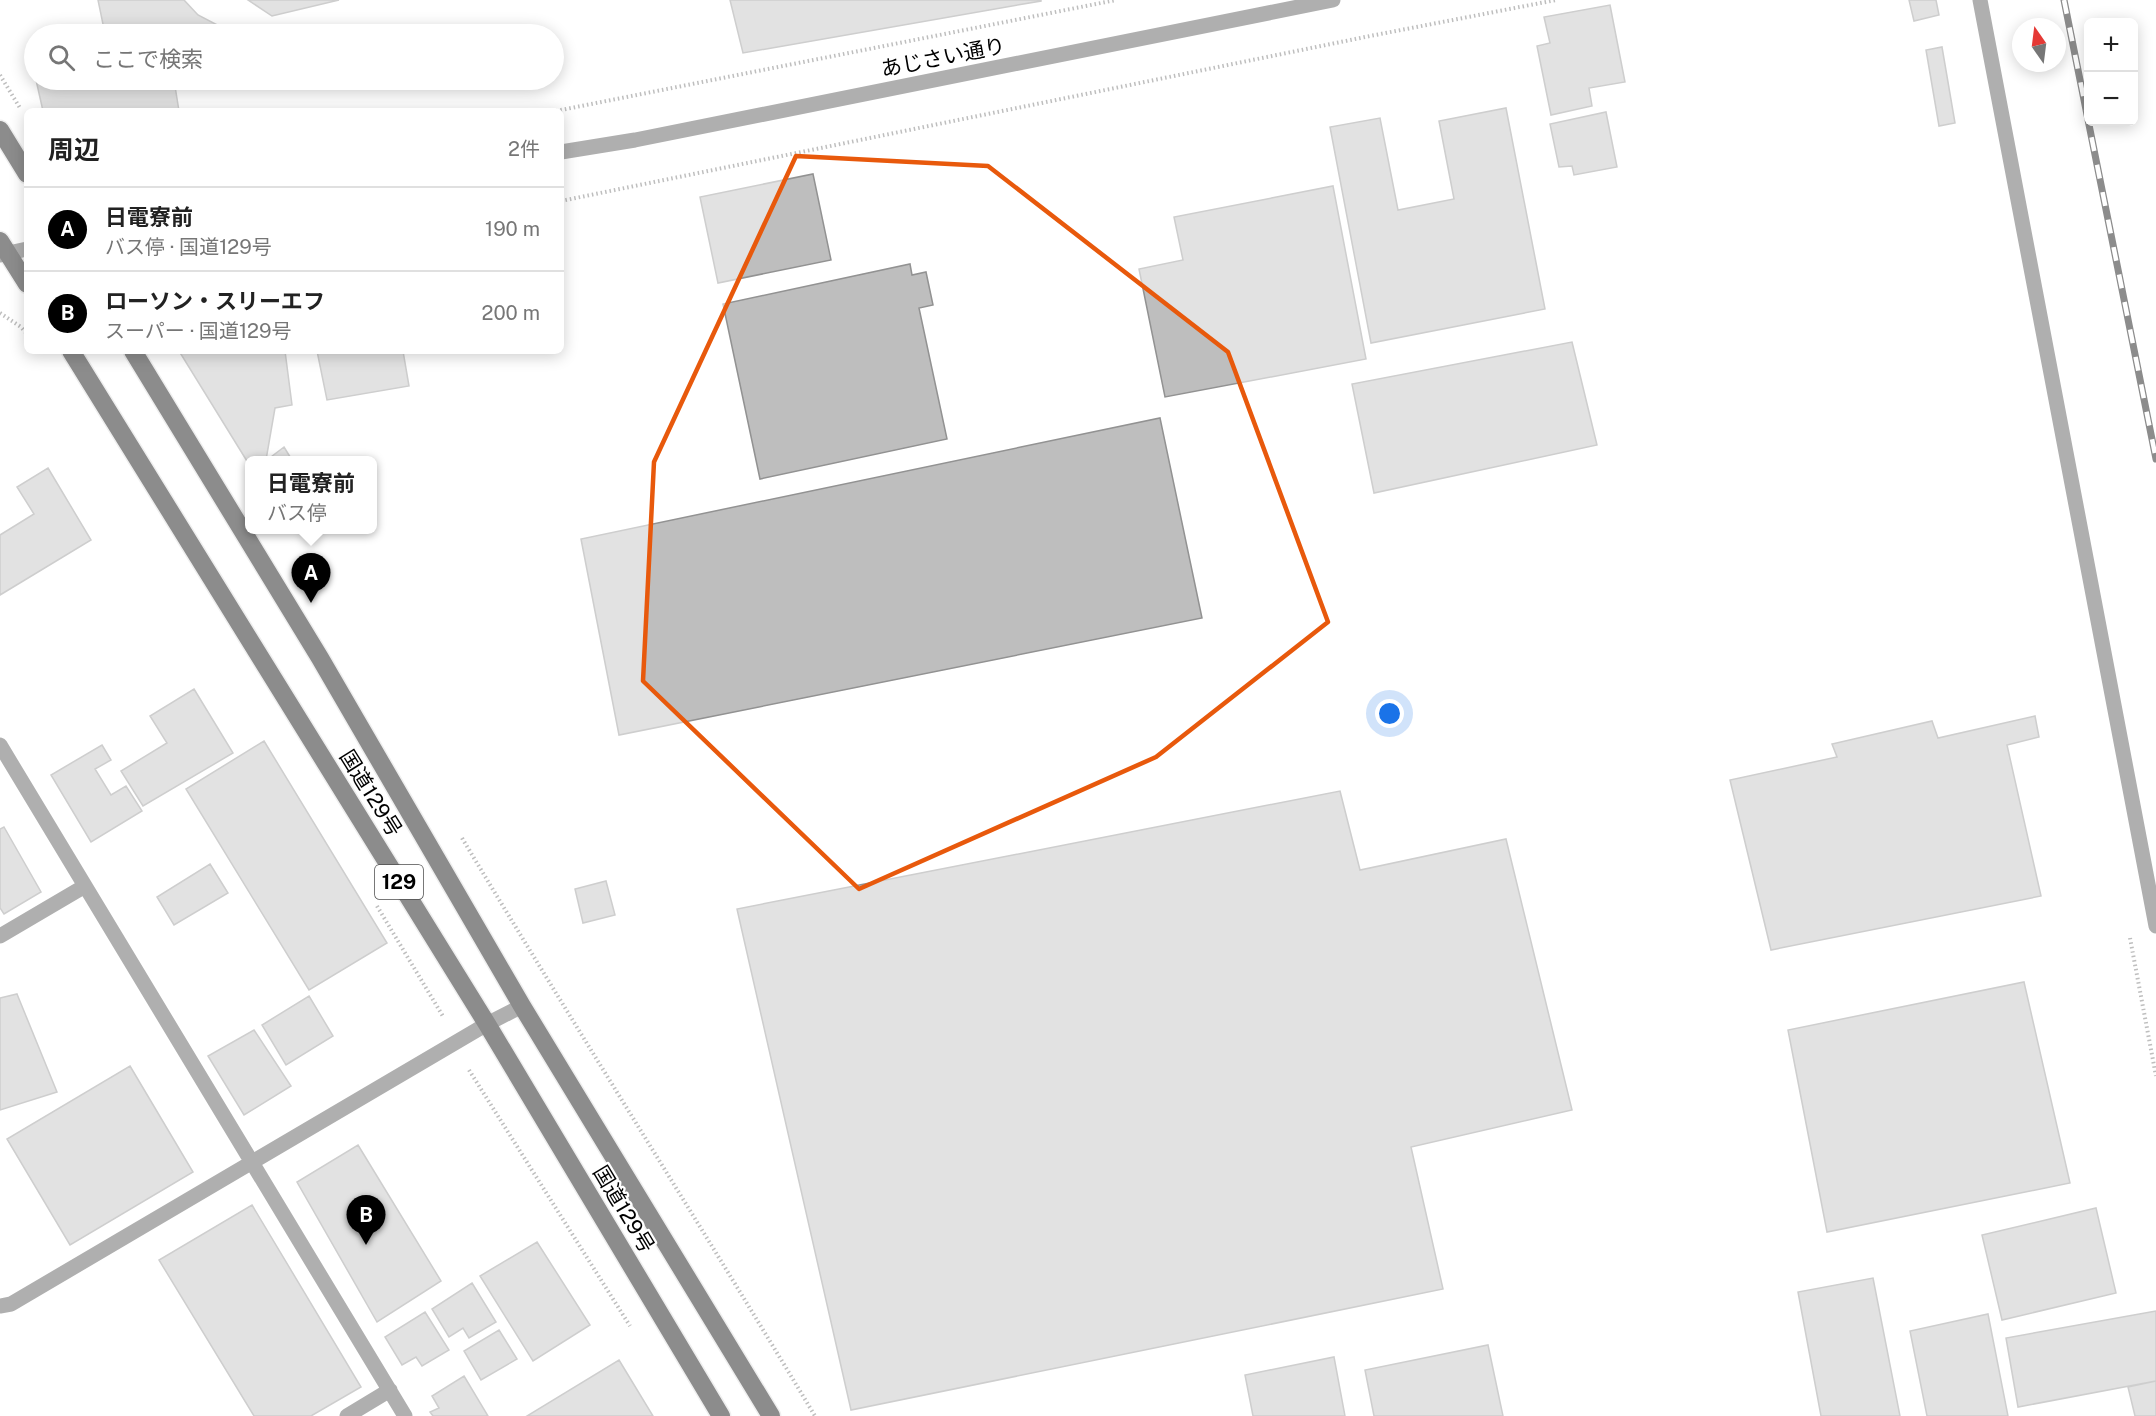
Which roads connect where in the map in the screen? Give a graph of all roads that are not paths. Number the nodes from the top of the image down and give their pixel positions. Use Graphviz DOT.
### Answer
graph roads {
  1 [pos="1333,0"];
  2 [pos="1980,0"];
  3 [pos="0,130"];
  4 [pos="564,152"];
  5 [pos="24,169"];
  6 [pos="24,249"];
  7 [pos="2,250"];
  8 [pos="24,280"];
  9 [pos="73,354"];
  10 [pos="135,354"];
  11 [pos="0,745"];
  12 [pos="85,886"];
  13 [pos="2156,926"];
  14 [pos="0,936"];
  15 [pos="522,1006"];
  16 [pos="488,1024"];
  17 [pos="252,1162"];
  18 [pos="0,1306"];
  19 [pos="390,1390"];
  20 [pos="347,1416"];
  21 [pos="405,1416"];
  22 [pos="721,1416"];
  23 [pos="771,1416"];
  1 -- 4 [label="street, あじさい通り"];
  2 -- 13 [label="street"];
  3 -- 5 [label="highway"];
  6 -- 7 [label="street"];
  7 -- 8 [label="highway"];
  9 -- 16 [label="highway, 国道129号 / 129"];
  10 -- 15 [label="highway, 国道129号 / 129"];
  11 -- 12 [label="street"];
  12 -- 14 [label="street"];
  12 -- 17 [label="street"];
  15 -- 16 [label="street"];
  15 -- 23 [label="highway, 国道129号 / 129"];
  16 -- 17 [label="street"];
  16 -- 22 [label="highway, 国道129号 / 129"];
  17 -- 18 [label="street"];
  17 -- 19 [label="street"];
  19 -- 20 [label="street"];
  19 -- 21 [label="street"];
}
